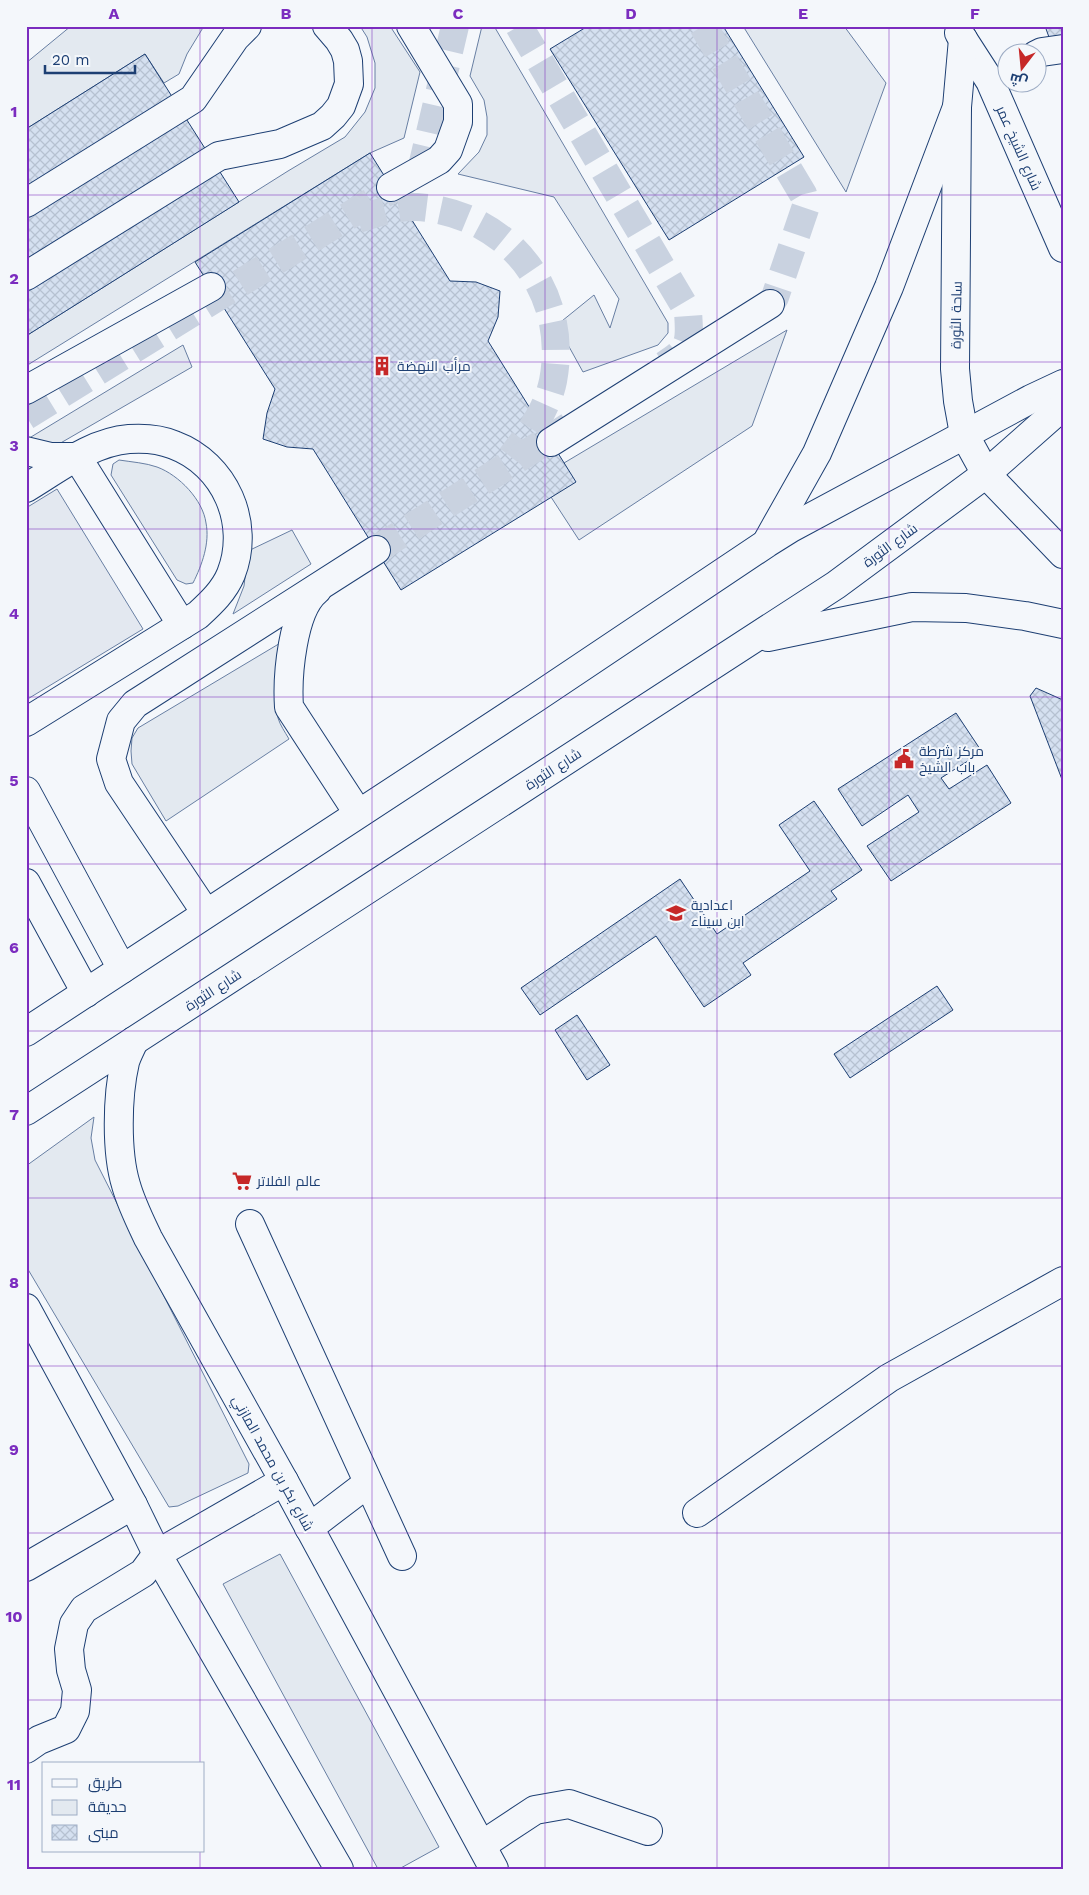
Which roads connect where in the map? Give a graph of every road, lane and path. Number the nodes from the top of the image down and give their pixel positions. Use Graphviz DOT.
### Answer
graph roads {
  1 [pos="247,26"];
  2 [pos="327,26"];
  3 [pos="411,26"];
  4 [pos="959,33"];
  5 [pos="1063,49"];
  6 [pos="1046,51"];
  7 [pos="996,74"];
  8 [pos="1004,92"];
  9 [pos="957,107"];
  10 [pos="391,187"];
  11 [pos="26,203"];
  12 [pos="1063,248"];
  13 [pos="26,276"];
  14 [pos="211,287"];
  15 [pos="770,304"];
  16 [pos="1063,384"];
  17 [pos="26,390"];
  18 [pos="1063,406"];
  19 [pos="964,434"];
  20 [pos="551,442"];
  21 [pos="26,451"];
  22 [pos="77,457"];
  23 [pos="986,474"];
  24 [pos="26,488"];
  25 [pos="767,543"];
  26 [pos="1063,554"];
  27 [pos="1063,624"];
  28 [pos="182,625"];
  29 [pos="752,640"];
  30 [pos="26,722"];
  31 [pos="26,791"];
  32 [pos="358,813"];
  33 [pos="26,883"];
  34 [pos="206,913"];
  35 [pos="122,969"];
  36 [pos="86,993"];
  37 [pos="26,1032"];
  38 [pos="134,1041"];
  39 [pos="26,1111"];
  40 [pos="250,1224"];
  41 [pos="1063,1281"];
  42 [pos="26,1308"];
  43 [pos="284,1481"];
  44 [pos="368,1483"];
  45 [pos="133,1506"];
  46 [pos="697,1513"];
  47 [pos="309,1528"];
  48 [pos="157,1554"];
  49 [pos="402,1556"];
  50 [pos="26,1567"];
  51 [pos="26,1749"];
  52 [pos="648,1831"];
  53 [pos="482,1845"];
  54 [pos="339,1869"];
  55 [pos="494,1869"];
  1 -- 11 [label="main road"];
  2 -- 13 [label="main road"];
  3 -- 10 [label="main road"];
  4 -- 7 [label="main road, شارع الشيخ عمر"];
  4 -- 9 [label="main road, ساحة الثورة"];
  5 -- 6 [label="main road"];
  8 -- 12 [label="main road, شارع الشيخ عمر"];
  9 -- 19 [label="main road, ساحة الثورة"];
  9 -- 25 [label="main road"];
  14 -- 17 [label="main road"];
  15 -- 20 [label="main road"];
  16 -- 19 [label="main road"];
  18 -- 23 [label="main road, شارع الثورة"];
  19 -- 23 [label="main road, ساحة الثورة"];
  19 -- 25 [label="main road"];
  21 -- 22 [label="main road"];
  22 -- 24 [label="main road"];
  22 -- 28 [label="main road"];
  22 -- 28 [label="main road"];
  23 -- 26 [label="main road, ساحة الثورة"];
  23 -- 29 [label="main road, شارع الثورة"];
  25 -- 32 [label="main road"];
  27 -- 29 [label="main road"];
  28 -- 30 [label="main road"];
  29 -- 38 [label="main road, شارع الثورة"];
  31 -- 35 [label="main road"];
  32 -- 34 [label="main road"];
  32 -- 34 [label="main road"];
  33 -- 36 [label="main road"];
  34 -- 35 [label="main road"];
  35 -- 36 [label="main road"];
  36 -- 37 [label="main road"];
  38 -- 39 [label="main road, شارع الثورة"];
  38 -- 43 [label="main road, شارع بكر بن محمد المازني"];
  40 -- 44 [label="main road"];
  41 -- 46 [label="main road"];
  42 -- 45 [label="main road"];
  43 -- 47 [label="main road, شارع بكر بن محمد المازني"];
  43 -- 48 [label="main road"];
  44 -- 47 [label="main road"];
  44 -- 49 [label="main road"];
  45 -- 48 [label="main road"];
  45 -- 50 [label="main road"];
  47 -- 53 [label="main road, شارع بكر بن محمد المازني"];
  48 -- 51 [label="main road"];
  48 -- 54 [label="main road"];
  52 -- 53 [label="main road"];
  53 -- 55 [label="main road, شارع بكر بن محمد المازني"];
}
